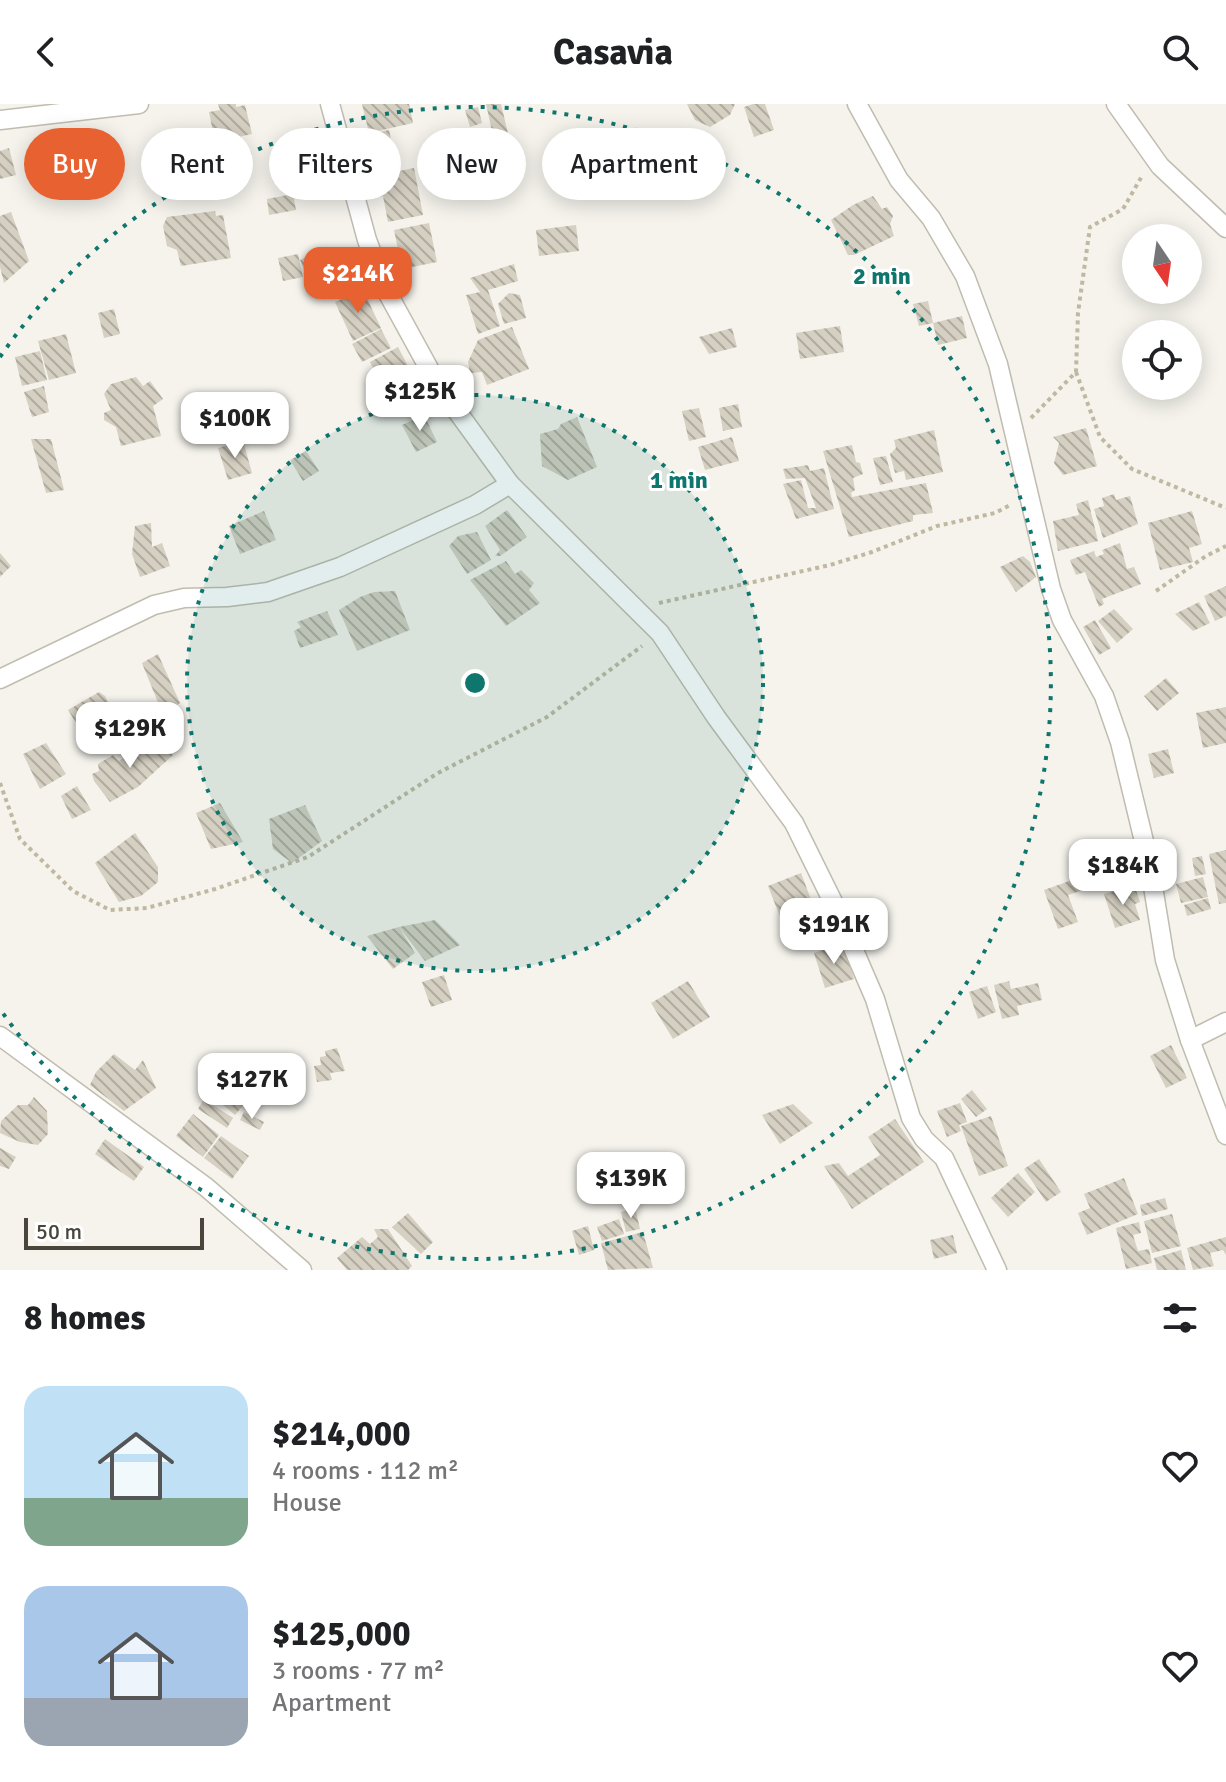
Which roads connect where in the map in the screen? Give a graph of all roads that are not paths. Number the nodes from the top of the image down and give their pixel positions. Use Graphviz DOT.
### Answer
graph roads {
  1 [pos="139,104"];
  2 [pos="330,104"];
  3 [pos="857,104"];
  4 [pos="1116,104"];
  5 [pos="0,120"];
  6 [pos="1226,228"];
  7 [pos="510,484"];
  8 [pos="0,679"];
  9 [pos="1226,1022"];
  10 [pos="0,1036"];
  11 [pos="1190,1040"];
  12 [pos="1226,1135"];
  13 [pos="302,1270"];
  14 [pos="997,1270"];
  1 -- 5 [label="street"];
  2 -- 7 [label="street"];
  3 -- 11 [label="street"];
  4 -- 6 [label="street"];
  7 -- 8 [label="street"];
  7 -- 14 [label="street"];
  9 -- 11 [label="street"];
  10 -- 13 [label="street"];
  11 -- 12 [label="street"];
}
